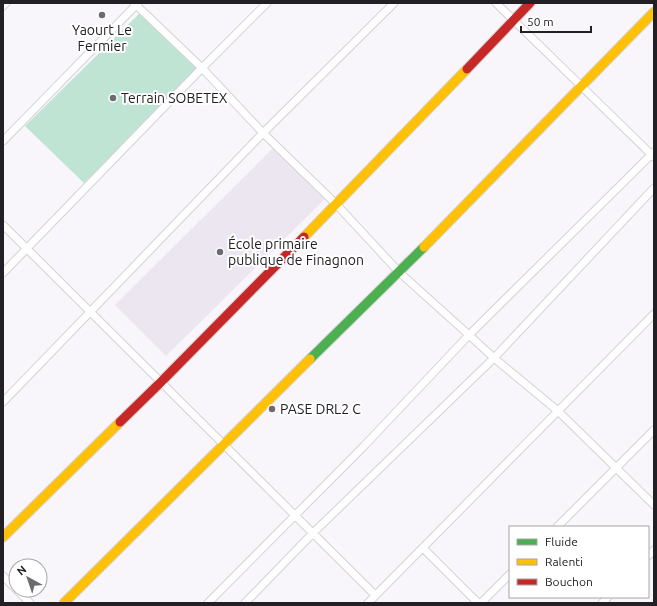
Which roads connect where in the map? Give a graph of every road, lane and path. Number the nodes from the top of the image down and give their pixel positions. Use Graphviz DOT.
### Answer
graph roads {
  1 [pos="6,3"];
  2 [pos="267,3"];
  3 [pos="394,3"];
  4 [pos="496,3"];
  5 [pos="530,3"];
  6 [pos="136,4"];
  7 [pos="3,6"];
  8 [pos="654,12"];
  9 [pos="513,20"];
  10 [pos="202,68"];
  11 [pos="581,86"];
  12 [pos="263,133"];
  13 [pos="3,141"];
  14 [pos="653,155"];
  15 [pos="654,188"];
  16 [pos="336,204"];
  17 [pos="3,225"];
  18 [pos="26,248"];
  19 [pos="399,272"];
  20 [pos="3,273"];
  21 [pos="90,312"];
  22 [pos="654,314"];
  23 [pos="469,335"];
  24 [pos="494,358"];
  25 [pos="161,382"];
  26 [pos="3,402"];
  27 [pos="558,410"];
  28 [pos="654,430"];
  29 [pos="224,444"];
  30 [pos="616,468"];
  31 [pos="654,505"];
  32 [pos="295,515"];
  33 [pos="558,526"];
  34 [pos="313,533"];
  35 [pos="3,537"];
  36 [pos="423,548"];
  37 [pos="509,575"];
  38 [pos="375,595"];
  39 [pos="64,603"];
  40 [pos="208,603"];
  41 [pos="245,603"];
  42 [pos="368,603"];
  43 [pos="480,603"];
  1 -- 7 [label="street"];
  2 -- 10 [label="street"];
  3 -- 12 [label="street"];
  4 -- 9 [label="street"];
  5 -- 9 [label="street"];
  6 -- 10 [label="street"];
  6 -- 13 [label="street"];
  8 -- 11 [label="street"];
  9 -- 11 [label="street"];
  9 -- 16 [label="street"];
  10 -- 12 [label="street"];
  10 -- 18 [label="street"];
  11 -- 14 [label="street"];
  11 -- 19 [label="street"];
  12 -- 16 [label="street"];
  12 -- 21 [label="street"];
  14 -- 23 [label="street"];
  15 -- 24 [label="street"];
  16 -- 19 [label="street"];
  16 -- 25 [label="street"];
  17 -- 18 [label="street"];
  18 -- 20 [label="street"];
  18 -- 21 [label="street"];
  19 -- 23 [label="street"];
  19 -- 29 [label="street"];
  21 -- 25 [label="street"];
  21 -- 26 [label="street"];
  22 -- 27 [label="street"];
  23 -- 24 [label="street"];
  23 -- 32 [label="street"];
  24 -- 27 [label="street"];
  24 -- 34 [label="street"];
  25 -- 29 [label="street"];
  25 -- 35 [label="street"];
  27 -- 30 [label="street"];
  27 -- 36 [label="street"];
  28 -- 30 [label="street"];
  29 -- 32 [label="street"];
  29 -- 39 [label="street"];
  30 -- 31 [label="street"];
  30 -- 33 [label="street"];
  32 -- 34 [label="street"];
  32 -- 40 [label="street"];
  34 -- 38 [label="street"];
  34 -- 41 [label="street"];
  36 -- 38 [label="street"];
  36 -- 43 [label="street"];
  37 -- 43 [label="street"];
  38 -- 42 [label="street"];
}
